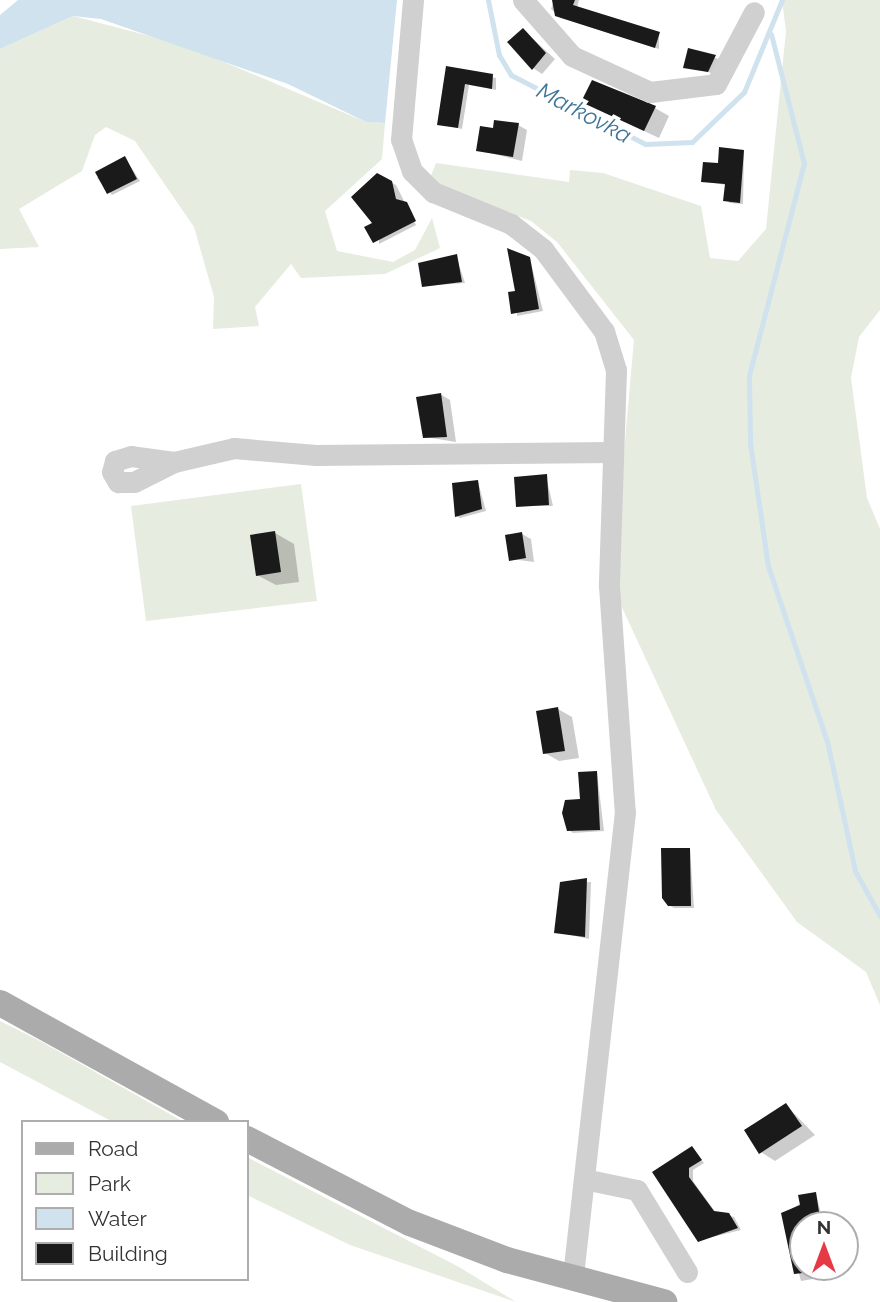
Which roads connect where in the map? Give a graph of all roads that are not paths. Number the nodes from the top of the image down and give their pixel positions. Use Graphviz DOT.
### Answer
graph roads {
  1 [pos="413,0"];
  2 [pos="523,0"];
  3 [pos="754,12"];
  4 [pos="612,452"];
  5 [pos="174,462"];
  6 [pos="0,1003"];
  7 [pos="212,1120"];
  8 [pos="248,1140"];
  9 [pos="584,1179"];
  10 [pos="687,1272"];
  11 [pos="573,1279"];
  12 [pos="664,1302"];
  1 -- 4 [label="street"];
  2 -- 3 [label="street"];
  4 -- 5 [label="street"];
  4 -- 9 [label="street"];
  6 -- 7 [label="main road"];
  8 -- 11 [label="main road"];
  9 -- 10 [label="street"];
  9 -- 11 [label="street"];
  11 -- 12 [label="main road"];
}
